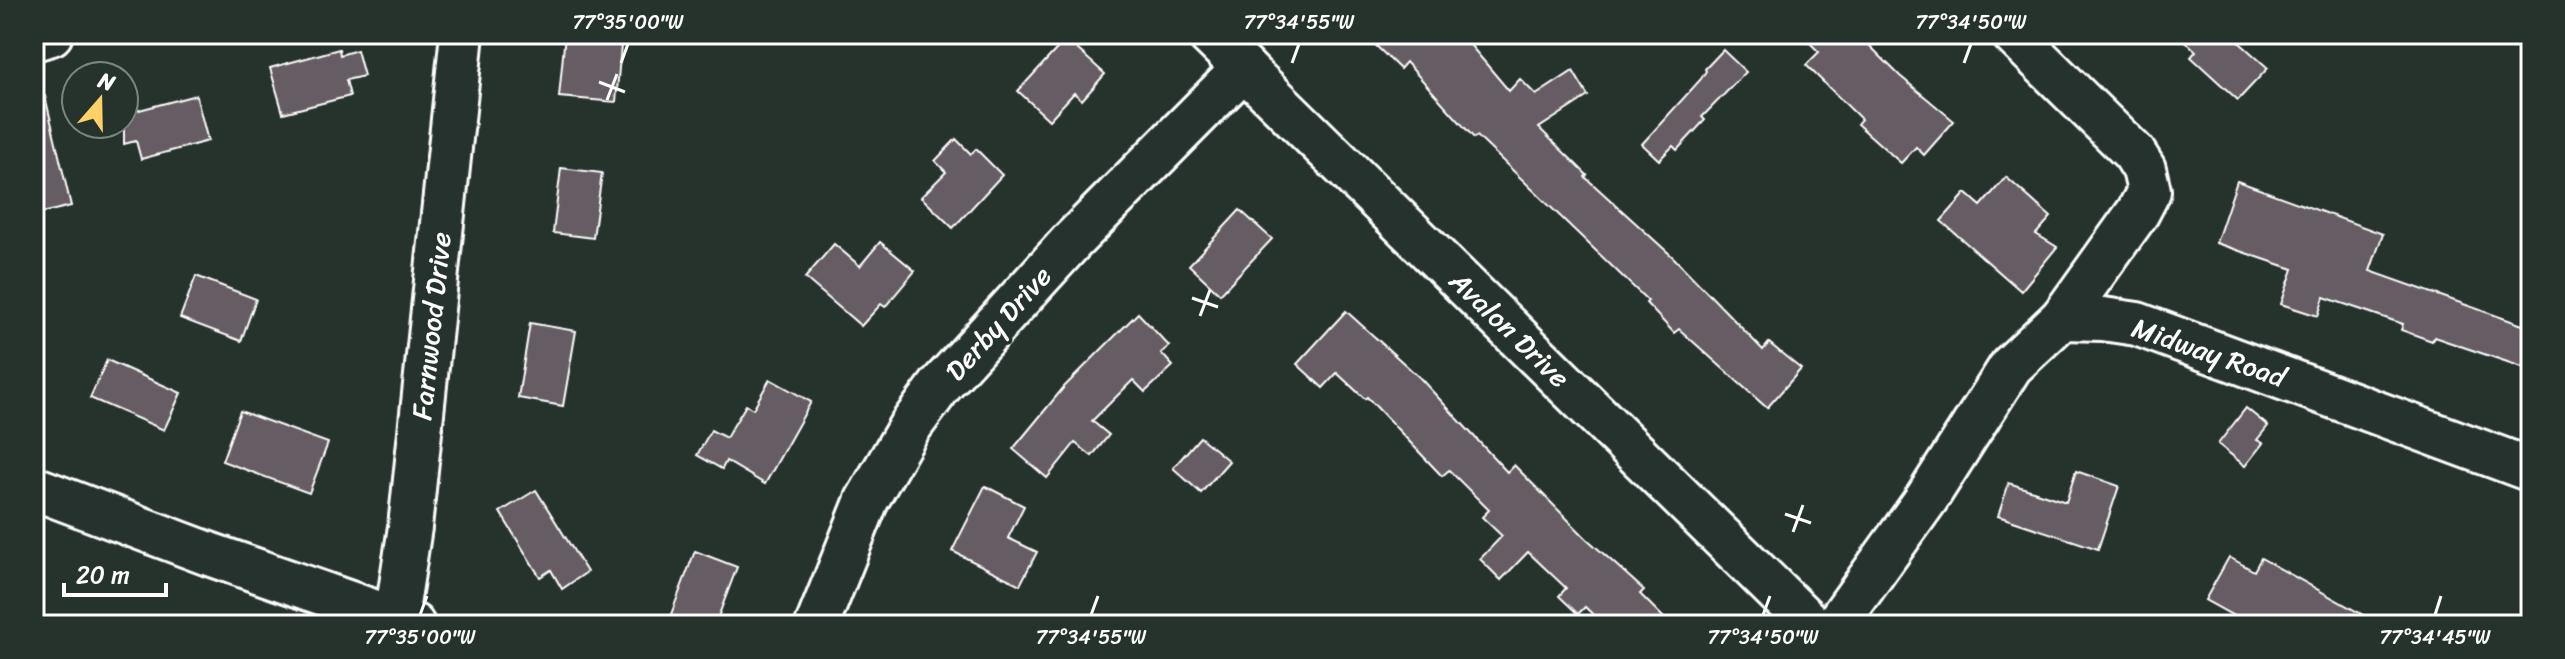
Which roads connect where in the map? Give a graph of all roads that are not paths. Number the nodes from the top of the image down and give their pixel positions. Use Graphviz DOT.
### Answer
graph roads {
  1 [pos="51,34"];
  2 [pos="462,34"];
  3 [pos="1209,34"];
  4 [pos="2013,34"];
  5 [pos="34,39"];
  6 [pos="1244,68"];
  7 [pos="2062,318"];
  8 [pos="2531,470"];
  9 [pos="34,488"];
  10 [pos="405,622"];
  11 [pos="817,625"];
  12 [pos="1811,625"];
  13 [pos="1836,625"];
  1 -- 5 [label="street"];
  2 -- 10 [label="street, Farnwood Drive"];
  3 -- 6 [label="street, Avalon Drive"];
  4 -- 7 [label="street"];
  6 -- 11 [label="street, Derby Drive"];
  6 -- 12 [label="street, Avalon Drive"];
  7 -- 8 [label="street, Midway Road"];
  7 -- 13 [label="street"];
  9 -- 10 [label="street"];
}
